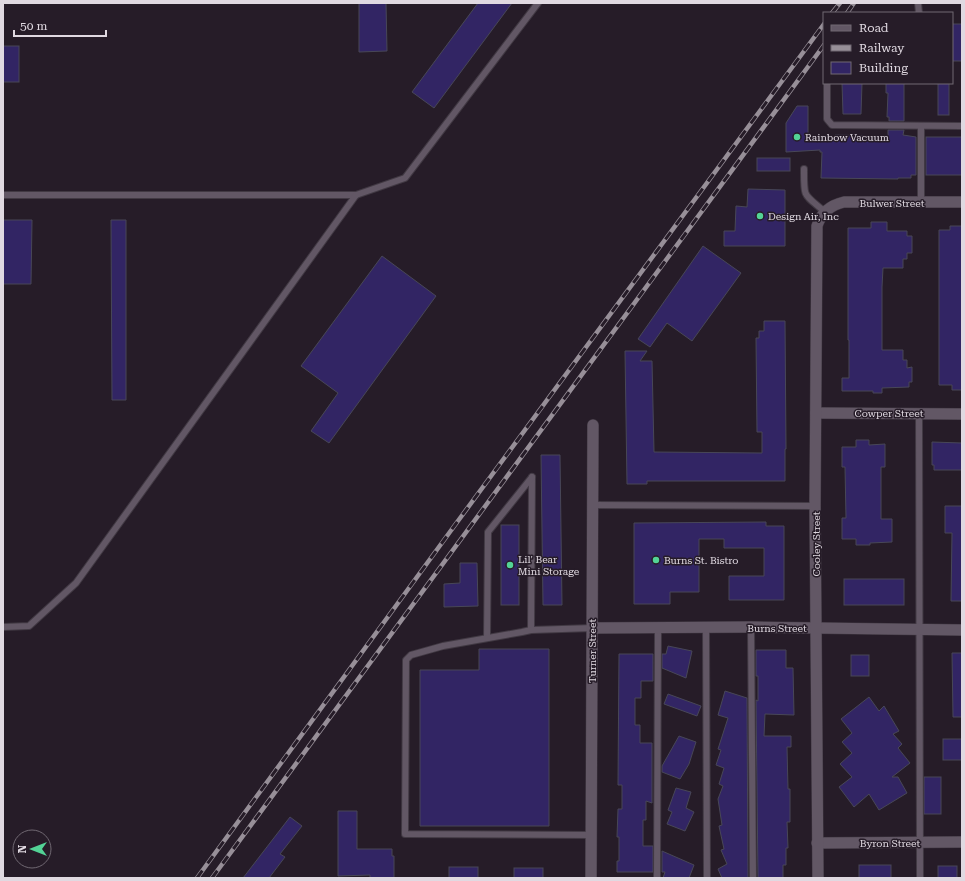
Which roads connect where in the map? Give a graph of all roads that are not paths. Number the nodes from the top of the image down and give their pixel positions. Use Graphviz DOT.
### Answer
graph roads {
  1 [pos="538,3"];
  2 [pos="827,84"];
  3 [pos="921,126"];
  4 [pos="962,126"];
  5 [pos="804,169"];
  6 [pos="3,195"];
  7 [pos="356,195"];
  8 [pos="962,202"];
  9 [pos="921,203"];
  10 [pos="825,212"];
  11 [pos="816,413"];
  12 [pos="919,413"];
  13 [pos="962,414"];
  14 [pos="593,425"];
  15 [pos="593,505"];
  16 [pos="816,506"];
  17 [pos="751,627"];
  18 [pos="3,628"];
  19 [pos="593,628"];
  20 [pos="658,628"];
  21 [pos="706,628"];
  22 [pos="816,628"];
  23 [pos="919,629"];
  24 [pos="531,630"];
  25 [pos="962,630"];
  26 [pos="488,638"];
  27 [pos="591,835"];
  28 [pos="962,842"];
  29 [pos="818,843"];
  30 [pos="920,843"];
  31 [pos="591,878"];
  32 [pos="657,878"];
  33 [pos="707,878"];
  34 [pos="753,878"];
  35 [pos="818,878"];
  36 [pos="920,878"];
  1 -- 7 [label="lane"];
  2 -- 3 [label="lane"];
  3 -- 4 [label="lane"];
  3 -- 9 [label="lane"];
  5 -- 10 [label="lane"];
  6 -- 7 [label="lane"];
  7 -- 18 [label="lane"];
  8 -- 9 [label="street, Bulwer Street"];
  9 -- 10 [label="street, Bulwer Street"];
  10 -- 11 [label="street, Cooley Street"];
  11 -- 12 [label="street, Cowper Street"];
  11 -- 16 [label="street, Cooley Street"];
  12 -- 13 [label="street, Cowper Street"];
  12 -- 23 [label="lane"];
  14 -- 15 [label="street, Turner Street"];
  15 -- 16 [label="lane"];
  15 -- 19 [label="street, Turner Street"];
  16 -- 22 [label="street, Cooley Street"];
  17 -- 21 [label="street, Burns Street"];
  17 -- 22 [label="street, Burns Street"];
  17 -- 34 [label="lane"];
  19 -- 20 [label="street, Burns Street"];
  19 -- 24 [label="lane"];
  19 -- 27 [label="street, Turner Street"];
  20 -- 21 [label="street, Burns Street"];
  20 -- 32 [label="lane"];
  21 -- 33 [label="lane"];
  22 -- 23 [label="street, Burns Street"];
  22 -- 29 [label="street, Cooley Street"];
  23 -- 25 [label="street, Burns Street"];
  23 -- 30 [label="lane"];
  24 -- 26 [label="lane"];
  24 -- 26 [label="lane"];
  26 -- 27 [label="lane"];
  27 -- 31 [label="street, Turner Street"];
  28 -- 30 [label="street, Byron Street"];
  29 -- 30 [label="street, Byron Street"];
  29 -- 35 [label="street, Cooley Street"];
  30 -- 36 [label="lane"];
}
